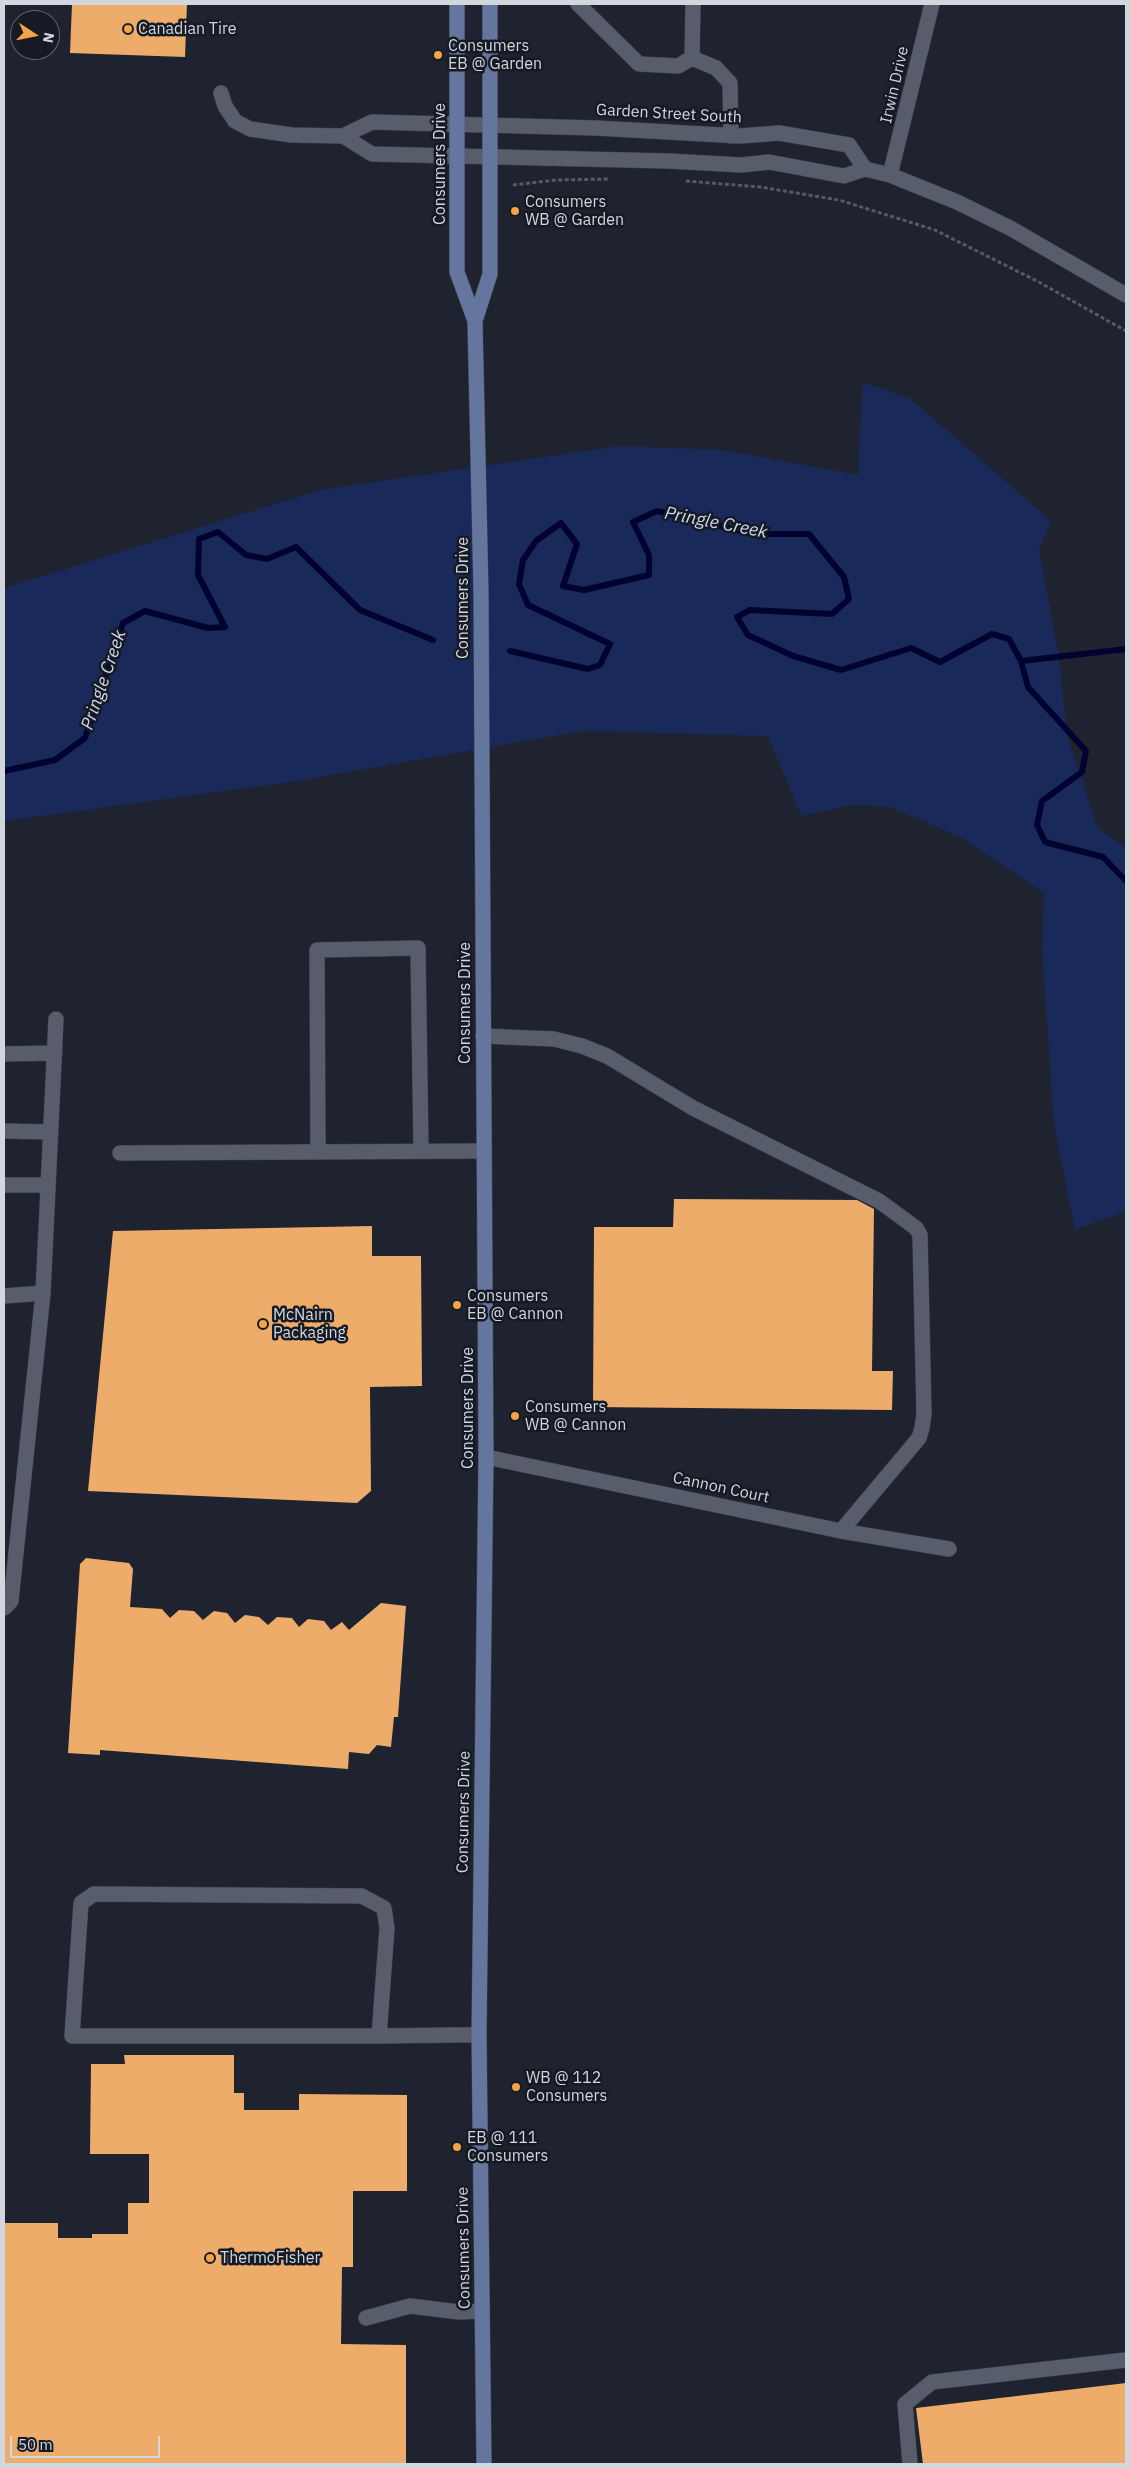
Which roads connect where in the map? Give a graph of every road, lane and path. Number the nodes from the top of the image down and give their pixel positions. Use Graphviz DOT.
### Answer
graph roads {
  1 [pos="457,4"];
  2 [pos="490,4"];
  3 [pos="578,4"];
  4 [pos="693,4"];
  5 [pos="932,4"];
  6 [pos="692,58"];
  7 [pos="221,93"];
  8 [pos="458,125"];
  9 [pos="491,126"];
  10 [pos="342,136"];
  11 [pos="731,136"];
  12 [pos="457,156"];
  13 [pos="491,157"];
  14 [pos="865,168"];
  15 [pos="890,175"];
  16 [pos="612,179"];
  17 [pos="680,181"];
  18 [pos="513,185"];
  19 [pos="1126,296"];
  20 [pos="475,321"];
  21 [pos="1126,331"];
  22 [pos="56,1019"];
  23 [pos="483,1036"];
  24 [pos="55,1053"];
  25 [pos="4,1054"];
  26 [pos="4,1131"];
  27 [pos="51,1132"];
  28 [pos="421,1151"];
  29 [pos="484,1151"];
  30 [pos="318,1152"];
  31 [pos="120,1153"];
  32 [pos="48,1184"];
  33 [pos="4,1185"];
  34 [pos="43,1293"];
  35 [pos="4,1296"];
  36 [pos="486,1458"];
  37 [pos="840,1531"];
  38 [pos="949,1549"];
  39 [pos="4,1608"];
  40 [pos="479,2035"];
  41 [pos="379,2036"];
  42 [pos="482,2311"];
  43 [pos="366,2318"];
  44 [pos="1126,2360"];
  45 [pos="484,2464"];
  46 [pos="910,2464"];
  1 -- 8 [label="main road, Consumers Drive"];
  2 -- 9 [label="main road, Consumers Drive"];
  3 -- 6 [label="street"];
  4 -- 6 [label="street"];
  5 -- 15 [label="street, Irwin Drive"];
  6 -- 11 [label="street"];
  7 -- 10 [label="street"];
  8 -- 9 [label="street, Garden Street South"];
  8 -- 10 [label="street, Garden Street South"];
  8 -- 12 [label="main road, Consumers Drive"];
  9 -- 11 [label="street, Garden Street South"];
  9 -- 13 [label="main road, Consumers Drive"];
  10 -- 12 [label="street"];
  11 -- 14 [label="street, Garden Street South"];
  12 -- 13 [label="street"];
  12 -- 20 [label="main road, Consumers Drive"];
  13 -- 14 [label="street"];
  13 -- 20 [label="main road, Consumers Drive"];
  14 -- 15 [label="street"];
  15 -- 19 [label="street"];
  16 -- 18 [label="path"];
  17 -- 21 [label="path"];
  20 -- 23 [label="main road, Consumers Drive"];
  22 -- 24 [label="street"];
  23 -- 29 [label="main road, Consumers Drive"];
  23 -- 37 [label="street"];
  24 -- 25 [label="street"];
  24 -- 27 [label="street"];
  26 -- 27 [label="street"];
  27 -- 32 [label="street"];
  28 -- 29 [label="street"];
  28 -- 30 [label="street"];
  28 -- 30 [label="street"];
  29 -- 36 [label="main road, Consumers Drive"];
  30 -- 31 [label="street"];
  32 -- 33 [label="street"];
  32 -- 34 [label="street"];
  34 -- 35 [label="street"];
  34 -- 39 [label="street"];
  36 -- 37 [label="street, Cannon Court"];
  36 -- 40 [label="main road, Consumers Drive"];
  37 -- 38 [label="street, Cannon Court"];
  40 -- 41 [label="street"];
  40 -- 42 [label="main road, Consumers Drive"];
  41 -- 41 [label="street"];
  42 -- 43 [label="street"];
  42 -- 45 [label="main road, Consumers Drive"];
  44 -- 46 [label="street"];
}
